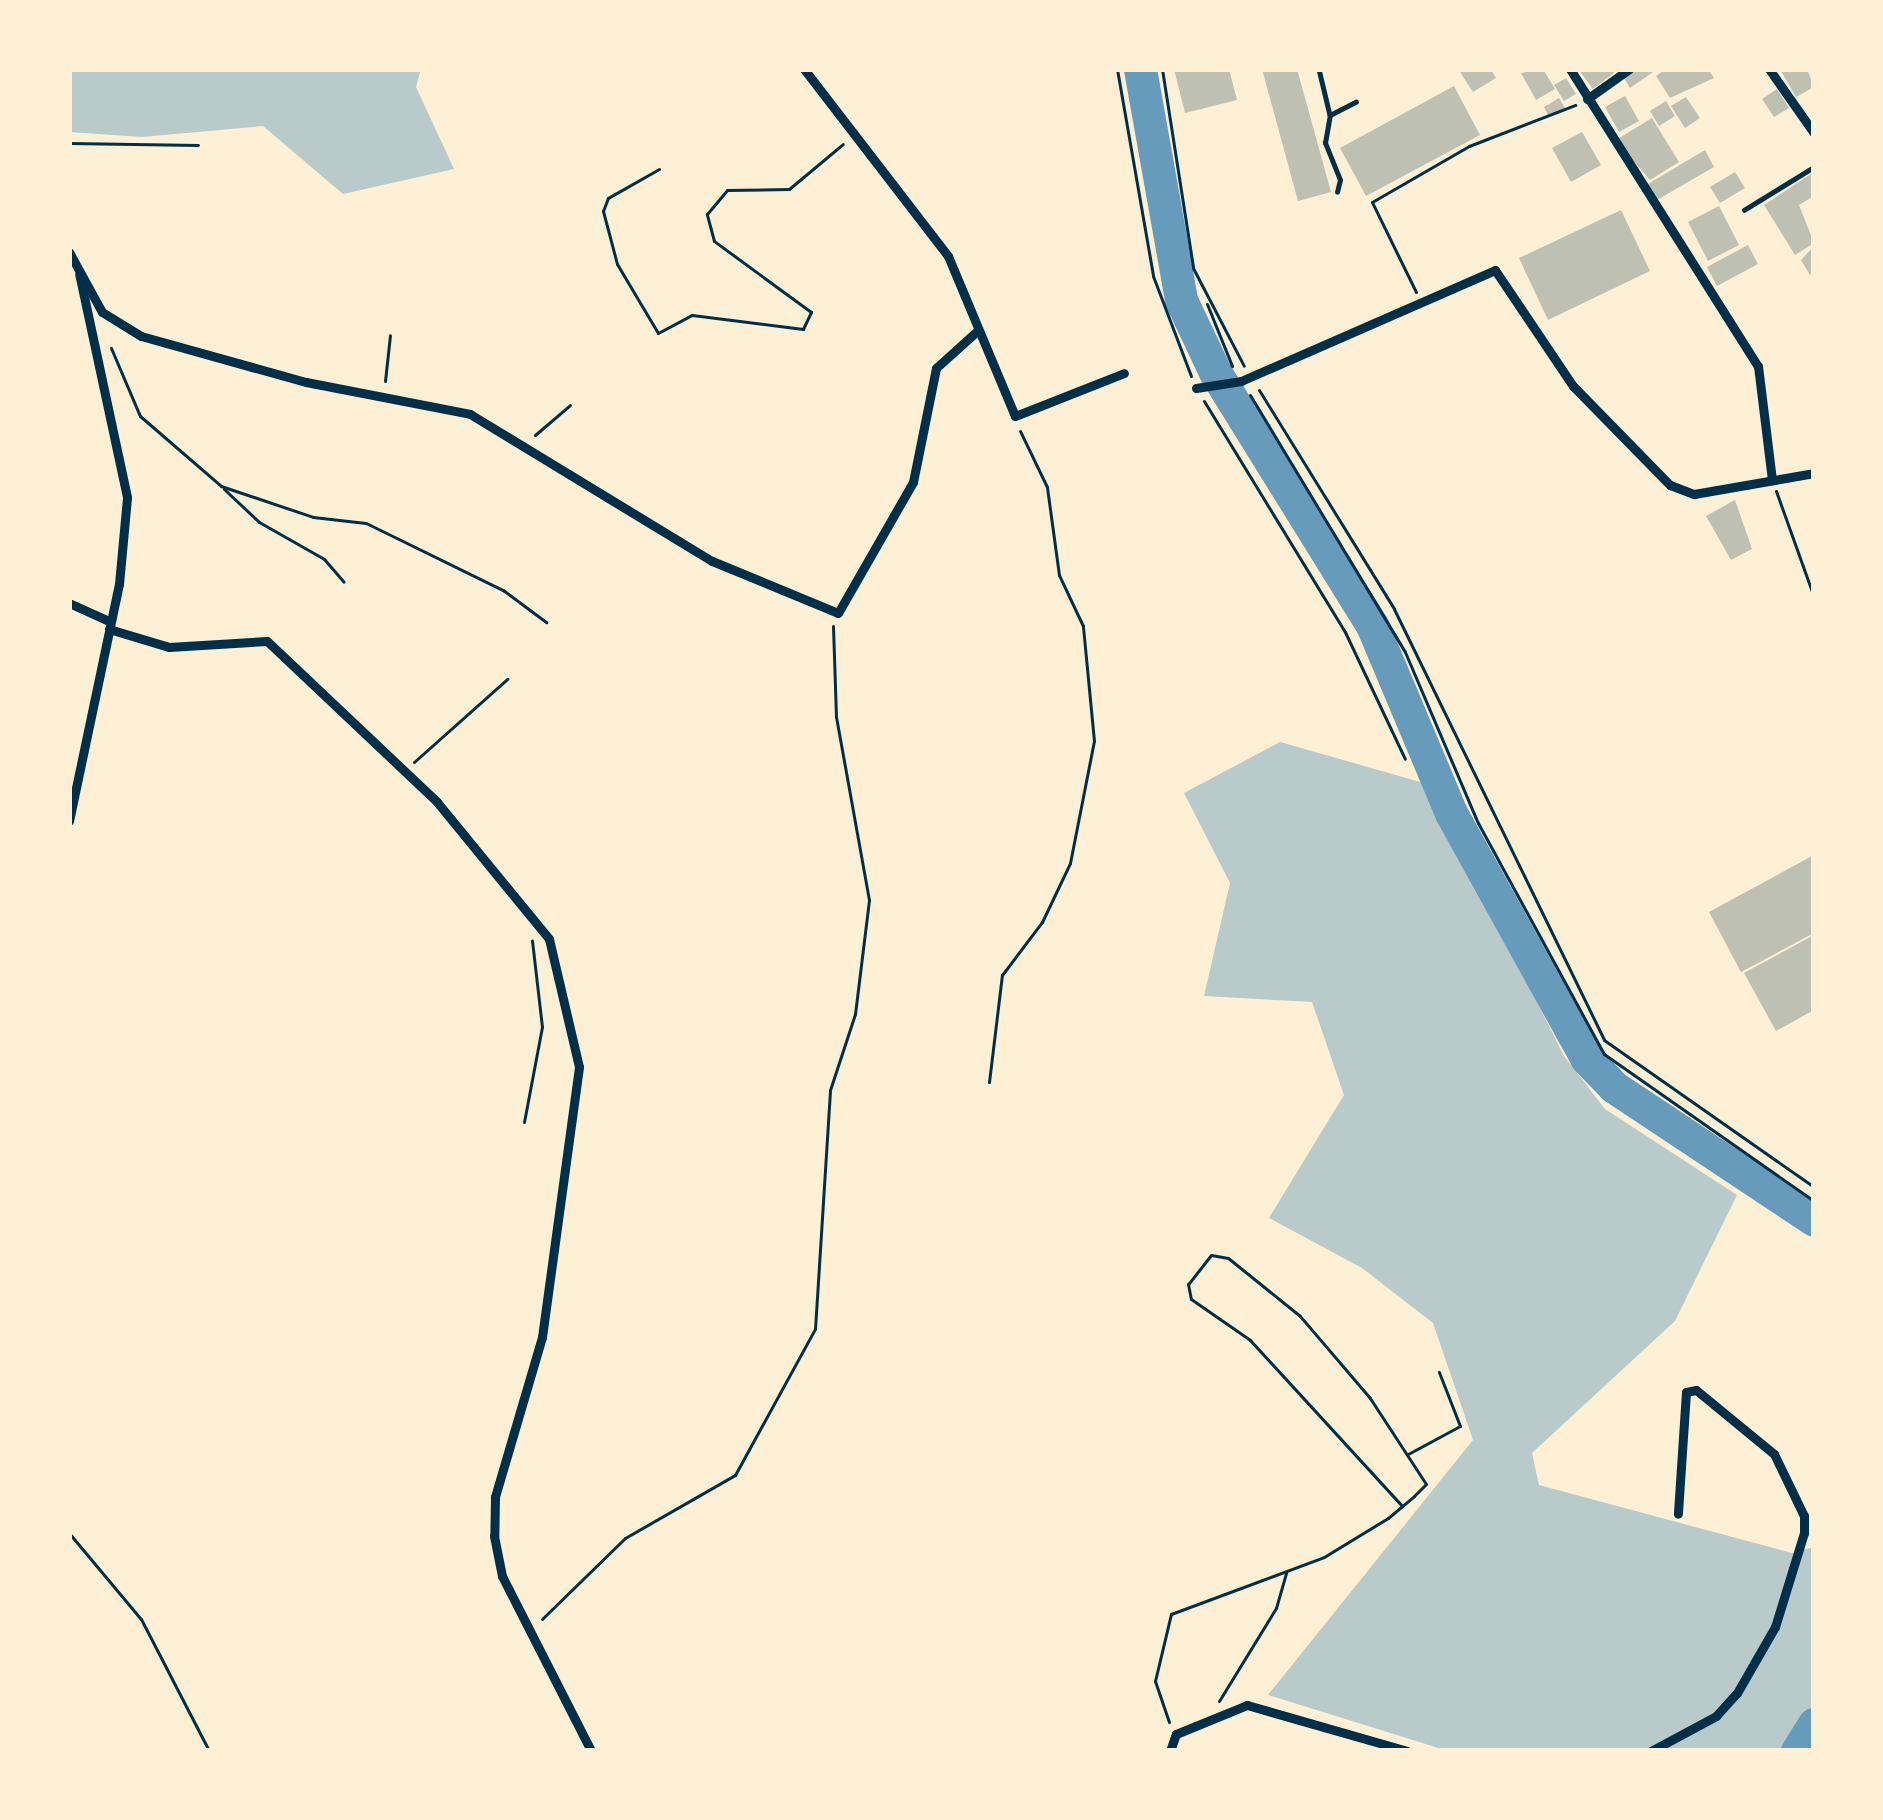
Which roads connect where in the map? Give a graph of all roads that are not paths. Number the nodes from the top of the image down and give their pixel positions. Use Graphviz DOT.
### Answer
graph roads {
  1 [pos="804,69"];
  2 [pos="1319,69"];
  3 [pos="1570,69"];
  4 [pos="1629,69"];
  5 [pos="1769,69"];
  6 [pos="1587,99"];
  7 [pos="1356,102"];
  8 [pos="1330,115"];
  9 [pos="1814,133"];
  10 [pos="1814,167"];
  11 [pos="1337,192"];
  12 [pos="1744,211"];
  13 [pos="69,251"];
  14 [pos="79,274"];
  15 [pos="976,332"];
  16 [pos="1124,373"];
  17 [pos="1196,388"];
  18 [pos="1814,473"];
  19 [pos="1772,480"];
  20 [pos="69,603"];
  21 [pos="109,625"];
  22 [pos="69,821"];
  23 [pos="1678,1514"];
  24 [pos="591,1751"];
  25 [pos="1170,1751"];
  26 [pos="1407,1751"];
  27 [pos="1652,1751"];
  1 -- 15 [label="street"];
  2 -- 8 [label="lane"];
  3 -- 6 [label="street"];
  4 -- 6 [label="street"];
  5 -- 9 [label="street"];
  6 -- 19 [label="street"];
  7 -- 8 [label="lane"];
  8 -- 11 [label="lane"];
  10 -- 12 [label="lane"];
  13 -- 14 [label="street"];
  14 -- 15 [label="street"];
  14 -- 21 [label="street"];
  15 -- 16 [label="street"];
  17 -- 19 [label="street"];
  18 -- 19 [label="street"];
  20 -- 21 [label="street"];
  21 -- 22 [label="street"];
  21 -- 24 [label="street"];
  23 -- 27 [label="street"];
  25 -- 26 [label="street"];
}
